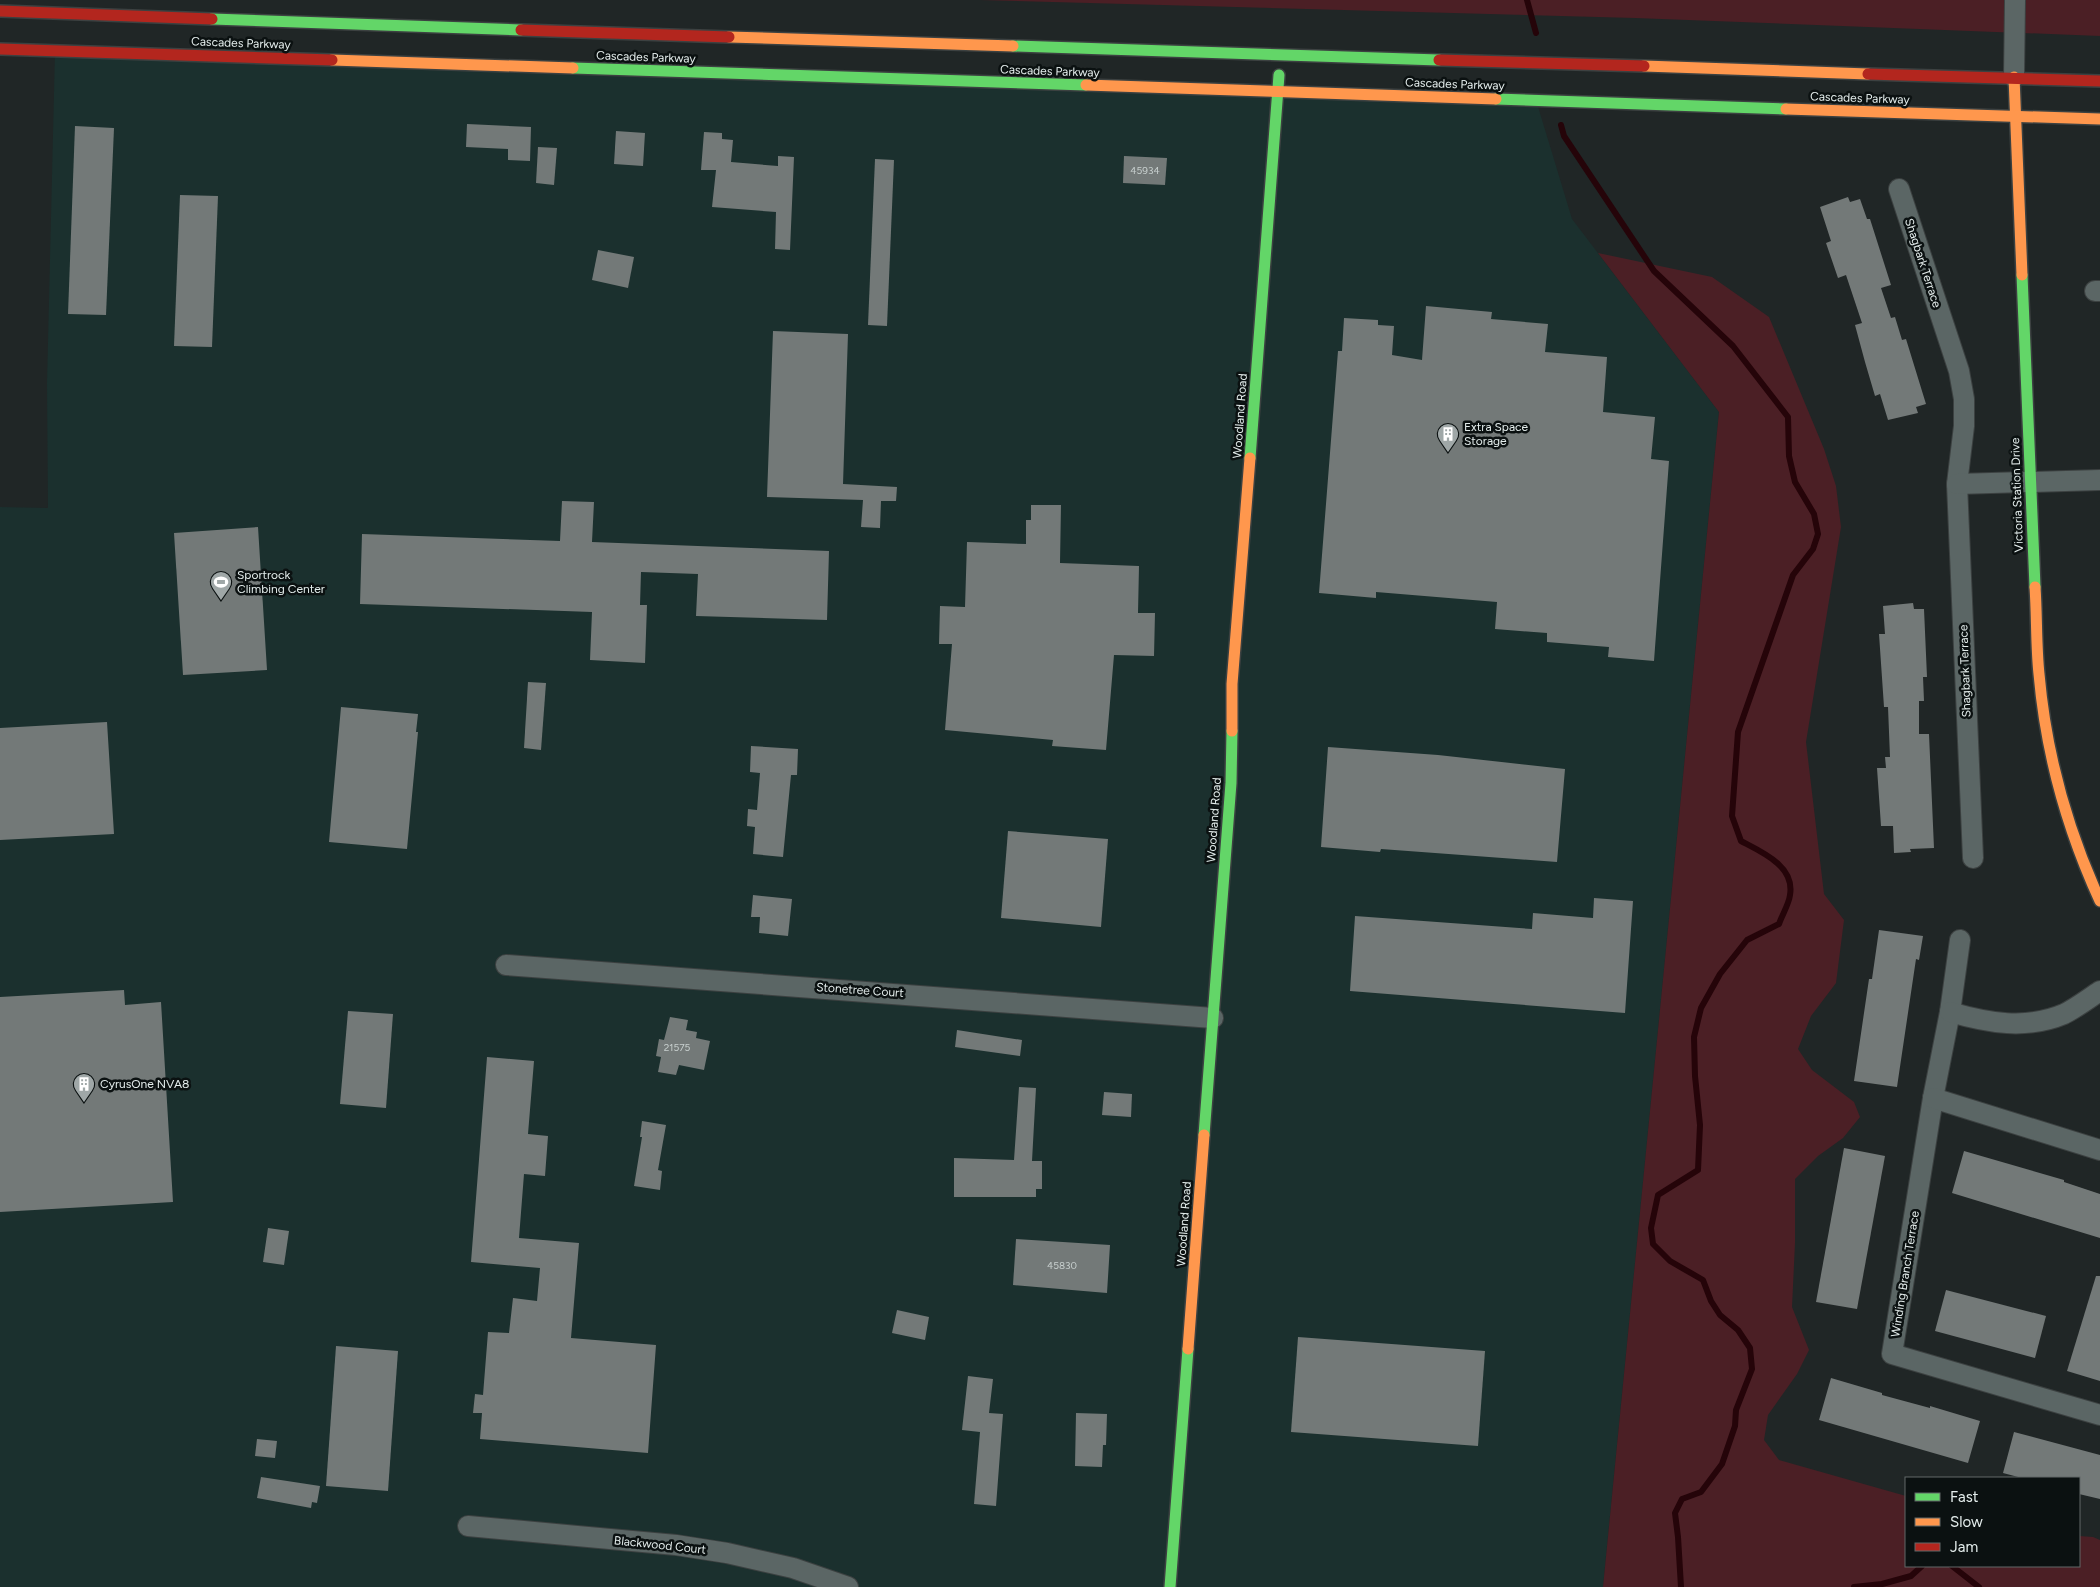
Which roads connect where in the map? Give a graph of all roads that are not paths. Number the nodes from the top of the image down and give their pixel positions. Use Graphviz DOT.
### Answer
graph roads {
  1 [pos="2015,0"];
  2 [pos="0,11"];
  3 [pos="0,49"];
  4 [pos="1280,55"];
  5 [pos="2014,78"];
  6 [pos="2100,81"];
  7 [pos="1278,92"];
  8 [pos="2016,117"];
  9 [pos="2100,120"];
  10 [pos="1899,189"];
  11 [pos="2100,480"];
  12 [pos="2031,481"];
  13 [pos="1957,484"];
  14 [pos="1973,858"];
  15 [pos="2100,901"];
  16 [pos="1960,940"];
  17 [pos="506,965"];
  18 [pos="2100,992"];
  19 [pos="1950,1012"];
  20 [pos="1213,1018"];
  21 [pos="1933,1098"];
  22 [pos="2100,1150"];
  23 [pos="2100,1415"];
  24 [pos="468,1526"];
  25 [pos="848,1587"];
  26 [pos="1170,1587"];
  1 -- 5 [label="street"];
  2 -- 4 [label="main road, Cascades Parkway"];
  3 -- 7 [label="main road, Cascades Parkway"];
  4 -- 5 [label="main road, Cascades Parkway"];
  4 -- 7 [label="main road, Woodland Road"];
  5 -- 6 [label="main road, Cascades Parkway"];
  5 -- 8 [label="main road, Victoria Station Drive"];
  7 -- 8 [label="main road, Cascades Parkway"];
  7 -- 20 [label="main road, Woodland Road"];
  8 -- 9 [label="main road, Cascades Parkway"];
  8 -- 12 [label="main road, Victoria Station Drive"];
  10 -- 13 [label="street, Shagbark Terrace"];
  11 -- 12 [label="street"];
  12 -- 13 [label="street"];
  12 -- 15 [label="main road, Victoria Station Drive"];
  13 -- 14 [label="street, Shagbark Terrace"];
  16 -- 19 [label="street, Winding Branch Terrace"];
  17 -- 20 [label="street, Stonetree Court"];
  18 -- 19 [label="street"];
  19 -- 21 [label="street, Winding Branch Terrace"];
  20 -- 26 [label="main road, Woodland Road"];
  21 -- 22 [label="street"];
  21 -- 23 [label="street, Winding Branch Terrace"];
  24 -- 25 [label="street, Blackwood Court"];
}
